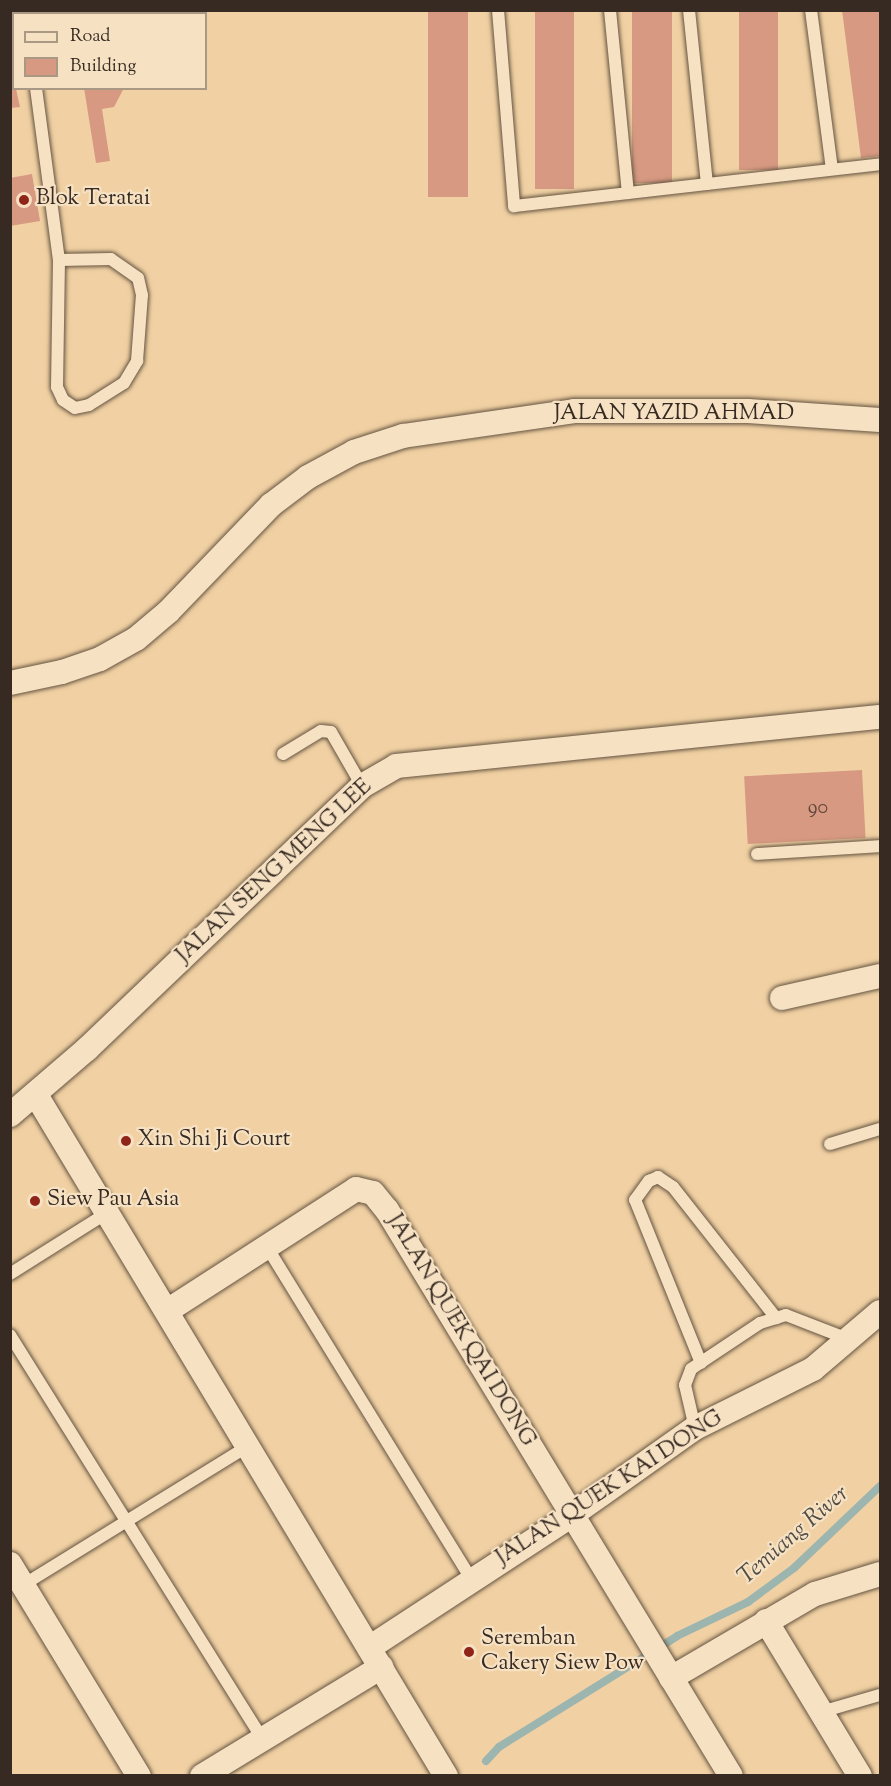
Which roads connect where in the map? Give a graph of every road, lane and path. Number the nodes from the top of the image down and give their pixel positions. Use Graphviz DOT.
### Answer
graph roads {
  1 [pos="498,10"];
  2 [pos="610,10"];
  3 [pos="689,10"];
  4 [pos="811,10"];
  5 [pos="36,90"];
  6 [pos="880,164"];
  7 [pos="832,169"];
  8 [pos="707,183"];
  9 [pos="628,193"];
  10 [pos="59,260"];
  11 [pos="880,420"];
  12 [pos="10,683"];
  13 [pos="880,717"];
  14 [pos="283,754"];
  15 [pos="362,786"];
  16 [pos="880,846"];
  17 [pos="757,854"];
  18 [pos="880,976"];
  19 [pos="782,998"];
  20 [pos="36,1095"];
  21 [pos="10,1115"];
  22 [pos="880,1129"];
  23 [pos="830,1144"];
  24 [pos="107,1213"];
  25 [pos="267,1247"];
  26 [pos="10,1274"];
  27 [pos="167,1311"];
  28 [pos="880,1312"];
  29 [pos="777,1318"];
  30 [pos="10,1335"];
  31 [pos="848,1339"];
  32 [pos="701,1363"];
  33 [pos="695,1428"];
  34 [pos="248,1446"];
  35 [pos="572,1515"];
  36 [pos="127,1521"];
  37 [pos="10,1564"];
  38 [pos="880,1574"];
  39 [pos="472,1580"];
  40 [pos="24,1585"];
  41 [pos="766,1621"];
  42 [pos="375,1657"];
  43 [pos="667,1671"];
  44 [pos="880,1695"];
  45 [pos="821,1712"];
  46 [pos="262,1738"];
  47 [pos="139,1776"];
  48 [pos="202,1776"];
  49 [pos="446,1776"];
  50 [pos="730,1776"];
  51 [pos="860,1776"];
  1 -- 9 [label="lane"];
  2 -- 9 [label="lane"];
  3 -- 8 [label="lane"];
  4 -- 7 [label="lane"];
  5 -- 10 [label="lane"];
  6 -- 7 [label="lane"];
  7 -- 8 [label="lane"];
  8 -- 9 [label="lane"];
  10 -- 10 [label="lane"];
  11 -- 12 [label="street, JALAN YAZID AHMAD"];
  13 -- 15 [label="street, JALAN SENG MENG LEE"];
  14 -- 15 [label="lane"];
  15 -- 20 [label="street, JALAN SENG MENG LEE"];
  16 -- 17 [label="lane"];
  18 -- 19 [label="street"];
  20 -- 21 [label="street, JALAN SENG MENG LEE"];
  20 -- 24 [label="street"];
  22 -- 23 [label="lane"];
  24 -- 26 [label="lane"];
  24 -- 27 [label="street"];
  25 -- 27 [label="street, JALAN QUEK QAI DONG"];
  25 -- 35 [label="street, JALAN QUEK QAI DONG"];
  25 -- 39 [label="lane"];
  27 -- 34 [label="street"];
  28 -- 31 [label="street, JALAN QUEK KAI DONG"];
  29 -- 31 [label="lane"];
  29 -- 32 [label="lane"];
  29 -- 32 [label="lane"];
  30 -- 36 [label="lane"];
  31 -- 33 [label="street, JALAN QUEK KAI DONG"];
  32 -- 33 [label="lane"];
  33 -- 35 [label="street, JALAN QUEK KAI DONG"];
  34 -- 36 [label="lane"];
  34 -- 42 [label="street"];
  35 -- 39 [label="street, JALAN QUEK KAI DONG"];
  35 -- 43 [label="street, JALAN QUEK QAI DONG"];
  36 -- 40 [label="lane"];
  36 -- 46 [label="lane"];
  37 -- 40 [label="street"];
  38 -- 41 [label="street"];
  39 -- 42 [label="street, JALAN QUEK KAI DONG"];
  40 -- 47 [label="street"];
  41 -- 43 [label="street"];
  41 -- 45 [label="street"];
  42 -- 46 [label="street, JALAN QUEK KAI DONG"];
  42 -- 49 [label="street"];
  43 -- 50 [label="street, JALAN QUEK QAI DONG"];
  44 -- 45 [label="lane"];
  45 -- 51 [label="street"];
  46 -- 48 [label="street, JALAN QUEK KAI DONG"];
}
